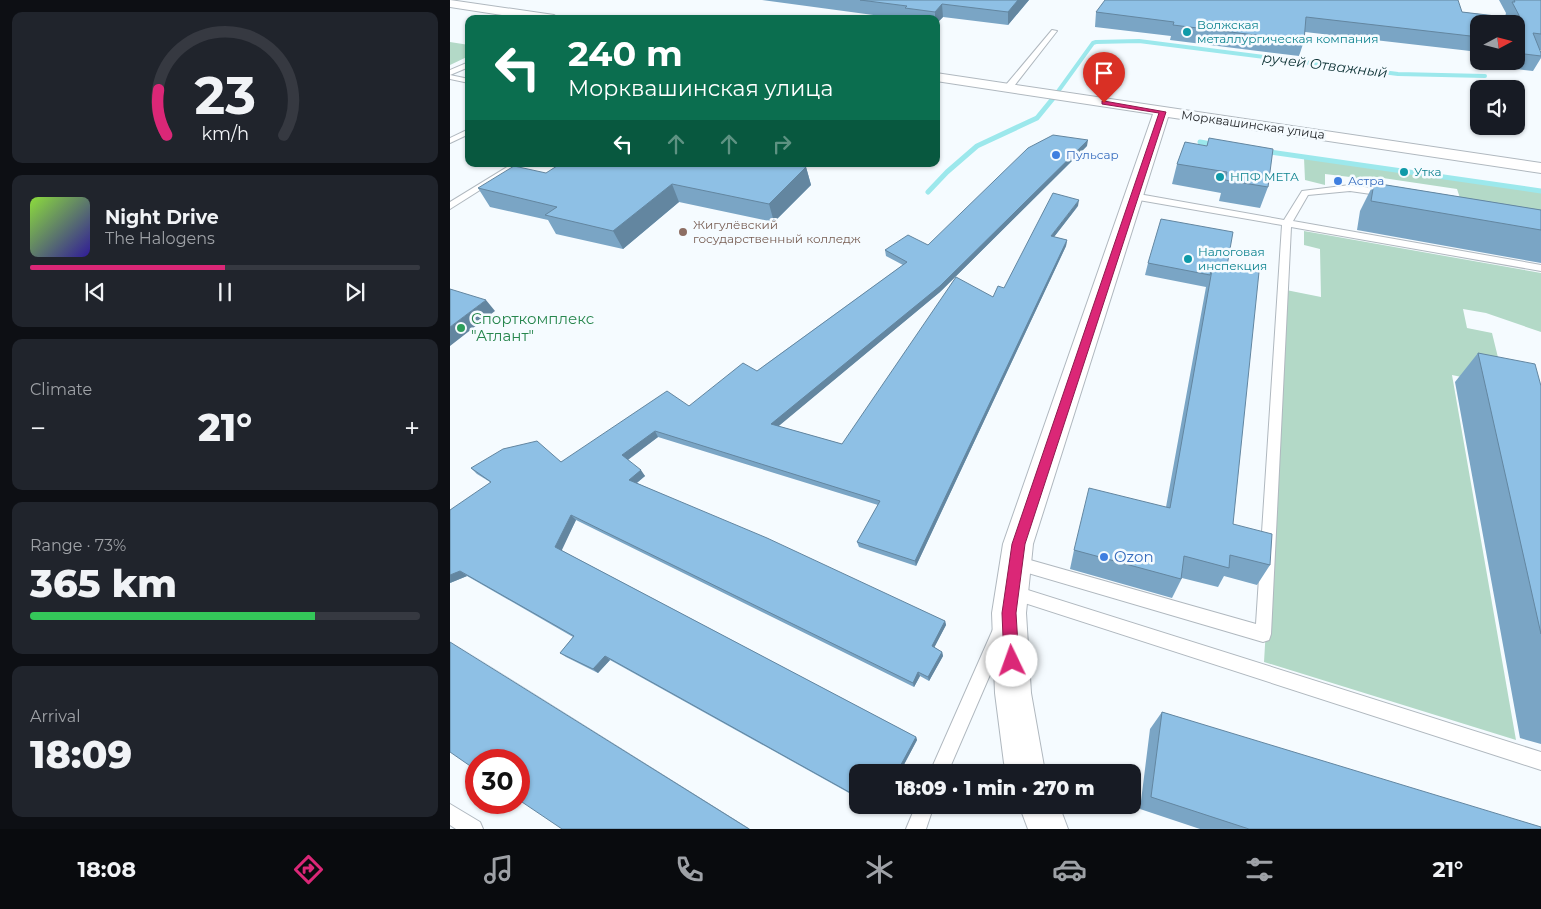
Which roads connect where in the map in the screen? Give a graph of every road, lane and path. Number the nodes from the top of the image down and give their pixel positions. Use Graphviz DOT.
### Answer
graph roads {
  1 [pos="450,3"];
  2 [pos="528,15"];
  3 [pos="1054,30"];
  4 [pos="465,66"];
  5 [pos="450,73"];
  6 [pos="450,77"];
  7 [pos="940,78"];
  8 [pos="465,80"];
  9 [pos="1008,88"];
  10 [pos="1162,112"];
  11 [pos="465,133"];
  12 [pos="450,141"];
  13 [pos="513,167"];
  14 [pos="1541,168"];
  15 [pos="1398,195"];
  16 [pos="1133,196"];
  17 [pos="450,206"];
  18 [pos="1287,223"];
  19 [pos="1541,268"];
  20 [pos="1016,563"];
  21 [pos="1011,602"];
  22 [pos="1541,761"];
  23 [pos="942,764"];
  24 [pos="1023,764"];
  25 [pos="450,814"];
  26 [pos="922,814"];
  27 [pos="1042,814"];
  28 [pos="473,829"];
  29 [pos="916,829"];
  30 [pos="1048,829"];
  1 -- 2 [label="street"];
  3 -- 9 [label="lane"];
  4 -- 5 [label="lane"];
  6 -- 8 [label="lane"];
  7 -- 9 [label="street, Морквашинская улица"];
  9 -- 10 [label="street, Морквашинская улица"];
  10 -- 14 [label="street, Морквашинская улица"];
  10 -- 16 [label="street"];
  11 -- 12 [label="lane"];
  13 -- 17 [label="lane"];
  15 -- 18 [label="lane"];
  16 -- 18 [label="lane"];
  16 -- 20 [label="street"];
  18 -- 19 [label="lane"];
  18 -- 20 [label="lane"];
  20 -- 21 [label="street"];
  21 -- 22 [label="lane"];
  21 -- 23 [label="lane"];
  21 -- 24 [label="street"];
  25 -- 28 [label="lane"];
  26 -- 29 [label="lane"];
  27 -- 30 [label="street"];
}
